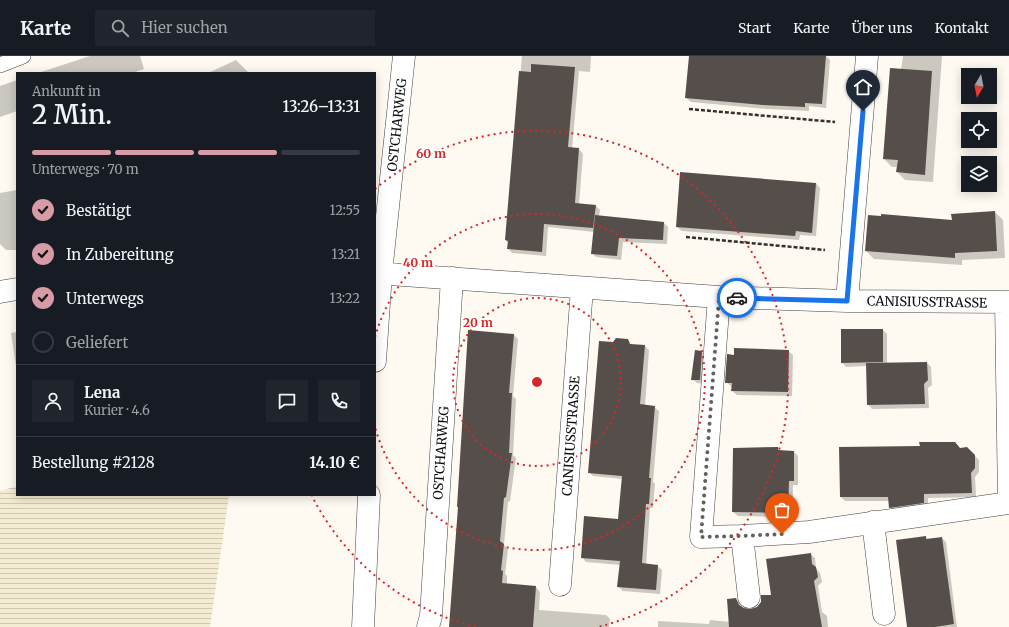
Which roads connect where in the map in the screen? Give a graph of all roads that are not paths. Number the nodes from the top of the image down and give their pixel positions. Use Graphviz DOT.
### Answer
graph roads {
  1 [pos="23,56"];
  2 [pos="404,56"];
  3 [pos="868,56"];
  4 [pos="0,65"];
  5 [pos="378,273"];
  6 [pos="452,278"];
  7 [pos="582,288"];
  8 [pos="16,289"];
  9 [pos="0,292"];
  10 [pos="719,298"];
  11 [pos="847,301"];
  12 [pos="1007,302"];
  13 [pos="376,332"];
  14 [pos="369,496"];
  15 [pos="1009,504"];
  16 [pos="873,522"];
  17 [pos="742,536"];
  18 [pos="560,585"];
  19 [pos="749,597"];
  20 [pos="884,614"];
  21 [pos="363,627"];
  22 [pos="428,627"];
  1 -- 4 [label="lane"];
  2 -- 5 [label="street, OSTCHARWEG"];
  3 -- 11 [label="street, CANISIUSSTRASSE"];
  5 -- 6 [label="street, CANISIUSSTRASSE"];
  5 -- 13 [label="street, OSTCHARWEG"];
  6 -- 7 [label="street, CANISIUSSTRASSE"];
  6 -- 22 [label="street, OSTCHARWEG"];
  7 -- 10 [label="street, CANISIUSSTRASSE"];
  7 -- 18 [label="street, CANISIUSSTRASSE"];
  8 -- 9 [label="street"];
  10 -- 11 [label="street, CANISIUSSTRASSE"];
  10 -- 17 [label="street, CANISIUSSTRASSE"];
  11 -- 12 [label="street, CANISIUSSTRASSE"];
  12 -- 15 [label="street, CANISIUSSTRASSE"];
  14 -- 21 [label="street"];
  15 -- 16 [label="street, CANISIUSSTRASSE"];
  16 -- 17 [label="street, CANISIUSSTRASSE"];
  16 -- 20 [label="street"];
  17 -- 19 [label="street"];
}
